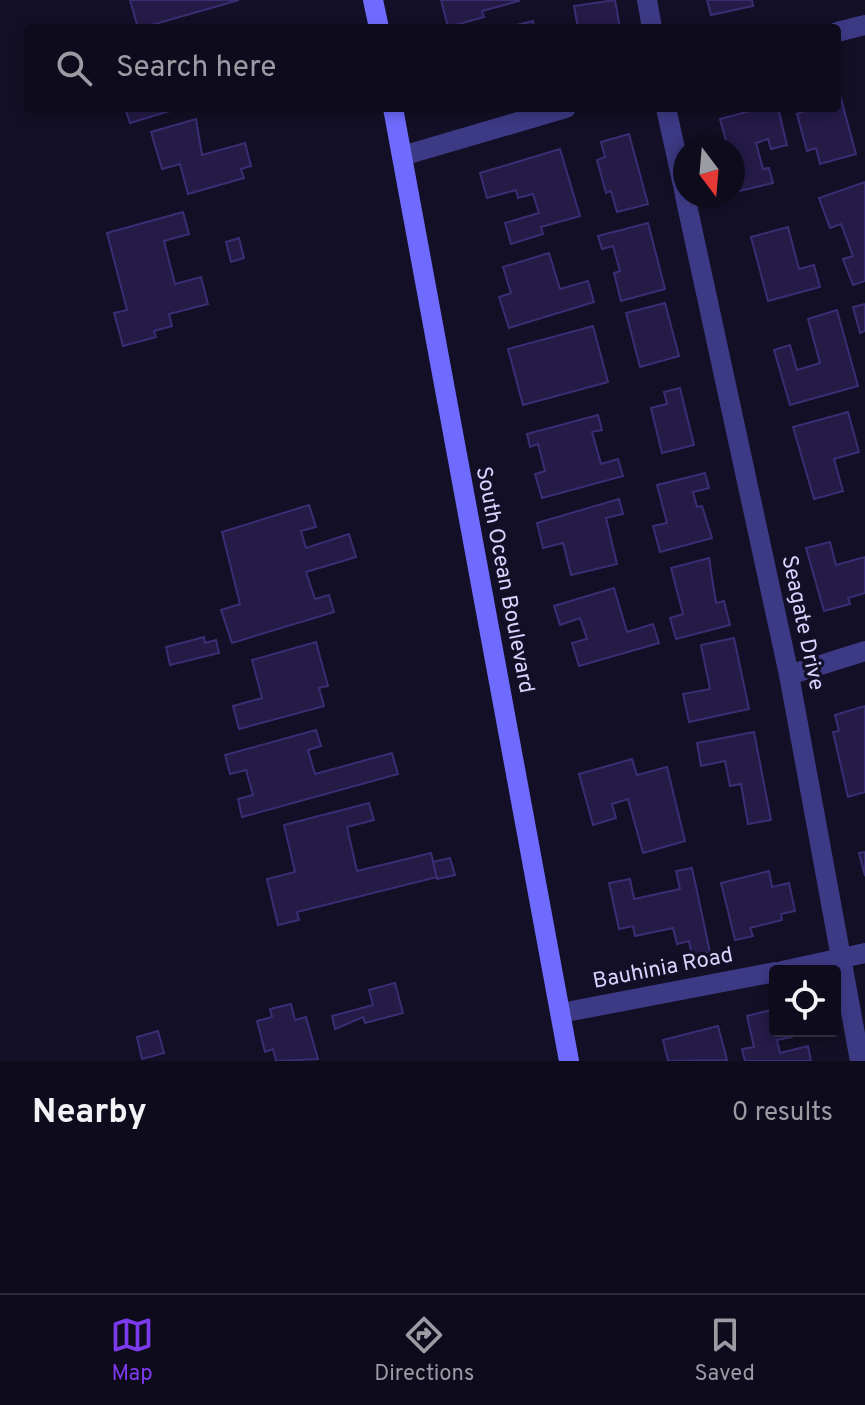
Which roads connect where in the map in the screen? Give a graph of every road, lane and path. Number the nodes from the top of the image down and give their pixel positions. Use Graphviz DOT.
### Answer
graph roads {
  1 [pos="373,0"];
  2 [pos="647,0"];
  3 [pos="378,24"];
  4 [pos="651,24"];
  5 [pos="865,25"];
  6 [pos="841,31"];
  7 [pos="394,112"];
  8 [pos="552,112"];
  9 [pos="667,112"];
  10 [pos="673,140"];
  11 [pos="402,156"];
  12 [pos="688,208"];
  13 [pos="865,651"];
  14 [pos="789,675"];
  15 [pos="865,953"];
  16 [pos="840,960"];
  17 [pos="814,965"];
  18 [pos="769,973"];
  19 [pos="561,1013"];
  20 [pos="569,1061"];
  21 [pos="860,1061"];
  1 -- 3 [label="main road"];
  2 -- 4 [label="street"];
  5 -- 6 [label="street"];
  7 -- 11 [label="main road, South Ocean Boulevard"];
  8 -- 11 [label="street"];
  9 -- 10 [label="street, Seagate Drive"];
  11 -- 19 [label="main road, South Ocean Boulevard"];
  12 -- 14 [label="street, Seagate Drive"];
  13 -- 14 [label="street"];
  14 -- 16 [label="street, Seagate Drive"];
  15 -- 16 [label="street"];
  16 -- 17 [label="street"];
  16 -- 21 [label="street, Seagate Drive"];
  18 -- 19 [label="street, Bauhinia Road"];
  19 -- 20 [label="main road, South Ocean Boulevard"];
}
